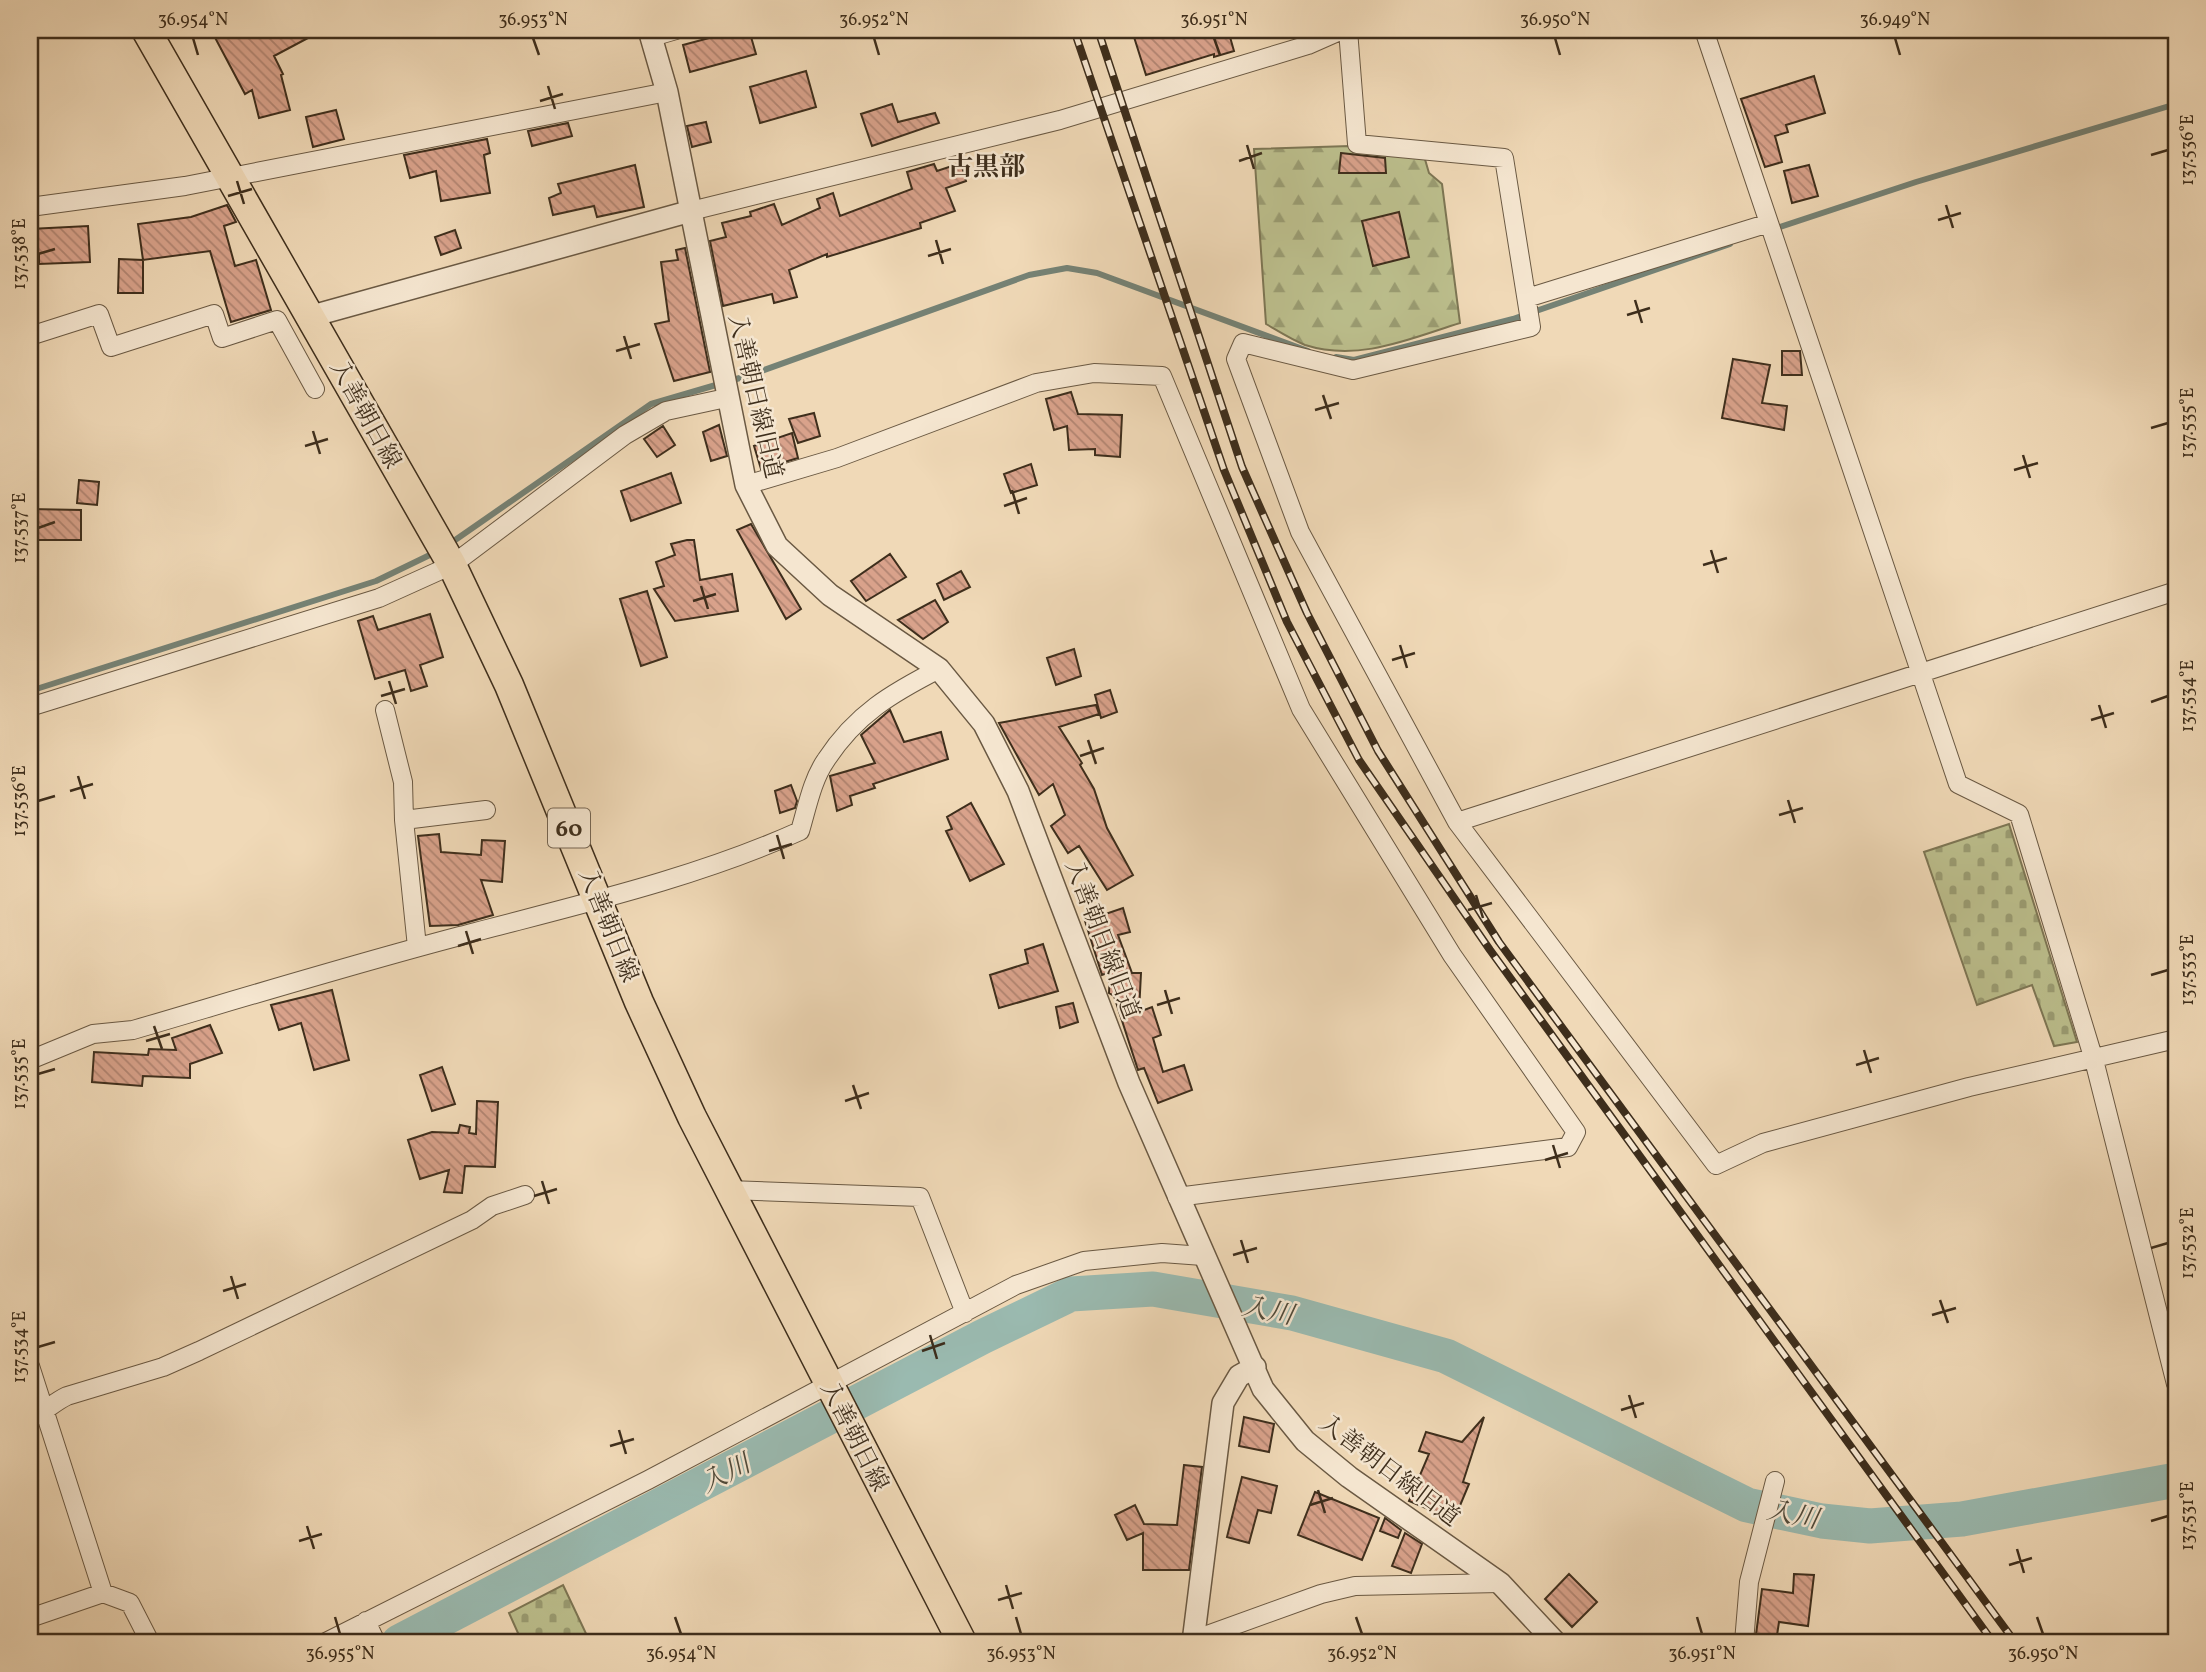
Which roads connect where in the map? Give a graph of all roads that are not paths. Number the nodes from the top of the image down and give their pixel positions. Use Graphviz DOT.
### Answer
graph roads {
  1 [pos="146,30"];
  2 [pos="676,30"];
  3 [pos="1342,30"];
  4 [pos="1348,30"];
  5 [pos="1704,30"];
  6 [pos="650,34"];
  7 [pos="667,92"];
  8 [pos="232,177"];
  9 [pos="30,207"];
  10 [pos="691,211"];
  11 [pos="1769,223"];
  12 [pos="1527,298"];
  13 [pos="312,317"];
  14 [pos="30,336"];
  15 [pos="315,388"];
  16 [pos="726,398"];
  17 [pos="746,485"];
  18 [pos="452,565"];
  19 [pos="2176,590"];
  20 [pos="939,669"];
  21 [pos="1918,672"];
  22 [pos="30,707"];
  23 [pos="385,710"];
  24 [pos="486,810"];
  25 [pos="404,820"];
  26 [pos="1457,822"];
  27 [pos="599,899"];
  28 [pos="417,947"];
  29 [pos="2176,1039"];
  30 [pos="2094,1059"];
  31 [pos="30,1060"];
  32 [pos="728,1190"];
  33 [pos="525,1195"];
  34 [pos="1177,1197"];
  35 [pos="1206,1264"];
  36 [pos="965,1313"];
  37 [pos="30,1366"];
  38 [pos="1255,1367"];
  39 [pos="829,1384"];
  40 [pos="2176,1384"];
  41 [pos="37,1415"];
  42 [pos="1775,1480"];
  43 [pos="1500,1583"];
  44 [pos="103,1593"];
  45 [pos="30,1618"];
  46 [pos="366,1621"];
  47 [pos="1191,1641"];
  48 [pos="150,1642"];
  49 [pos="326,1642"];
  50 [pos="376,1642"];
  51 [pos="962,1642"];
  52 [pos="1555,1642"];
  53 [pos="1744,1642"];
  1 -- 8 [label="main road, 入善朝日線 / 60"];
  2 -- 6 [label="street"];
  3 -- 10 [label="street"];
  4 -- 12 [label="street"];
  5 -- 11 [label="street"];
  6 -- 7 [label="street, 入善朝日線旧道"];
  7 -- 8 [label="street"];
  7 -- 10 [label="street, 入善朝日線旧道"];
  8 -- 9 [label="street"];
  8 -- 13 [label="main road, 入善朝日線 / 60"];
  10 -- 13 [label="street"];
  10 -- 16 [label="street, 入善朝日線旧道"];
  11 -- 12 [label="street"];
  11 -- 21 [label="street"];
  12 -- 26 [label="street"];
  13 -- 18 [label="main road, 入善朝日線 / 60"];
  14 -- 15 [label="street"];
  16 -- 17 [label="street, 入善朝日線旧道"];
  16 -- 18 [label="street"];
  17 -- 20 [label="street, 入善朝日線旧道"];
  17 -- 34 [label="street"];
  18 -- 22 [label="street"];
  18 -- 27 [label="main road, 入善朝日線 / 60"];
  19 -- 21 [label="street"];
  20 -- 27 [label="street"];
  20 -- 34 [label="street, 入善朝日線旧道"];
  21 -- 26 [label="street"];
  21 -- 30 [label="street"];
  23 -- 25 [label="street"];
  24 -- 25 [label="street"];
  25 -- 28 [label="street"];
  26 -- 30 [label="street"];
  27 -- 28 [label="street"];
  27 -- 32 [label="main road, 入善朝日線 / 60"];
  28 -- 31 [label="street"];
  29 -- 30 [label="street"];
  30 -- 40 [label="street"];
  32 -- 36 [label="street"];
  32 -- 39 [label="main road, 入善朝日線 / 60"];
  33 -- 41 [label="street"];
  34 -- 35 [label="street, 入善朝日線旧道"];
  35 -- 36 [label="street"];
  35 -- 38 [label="street, 入善朝日線旧道"];
  36 -- 39 [label="street"];
  37 -- 41 [label="street"];
  38 -- 43 [label="street, 入善朝日線旧道"];
  38 -- 47 [label="street"];
  39 -- 46 [label="street"];
  39 -- 51 [label="main road, 入善朝日線 / 60"];
  41 -- 44 [label="street"];
  42 -- 53 [label="street"];
  43 -- 47 [label="street"];
  43 -- 52 [label="street, 入善朝日線旧道"];
  44 -- 45 [label="street"];
  44 -- 48 [label="street"];
  46 -- 49 [label="street"];
  46 -- 50 [label="street"];
}
